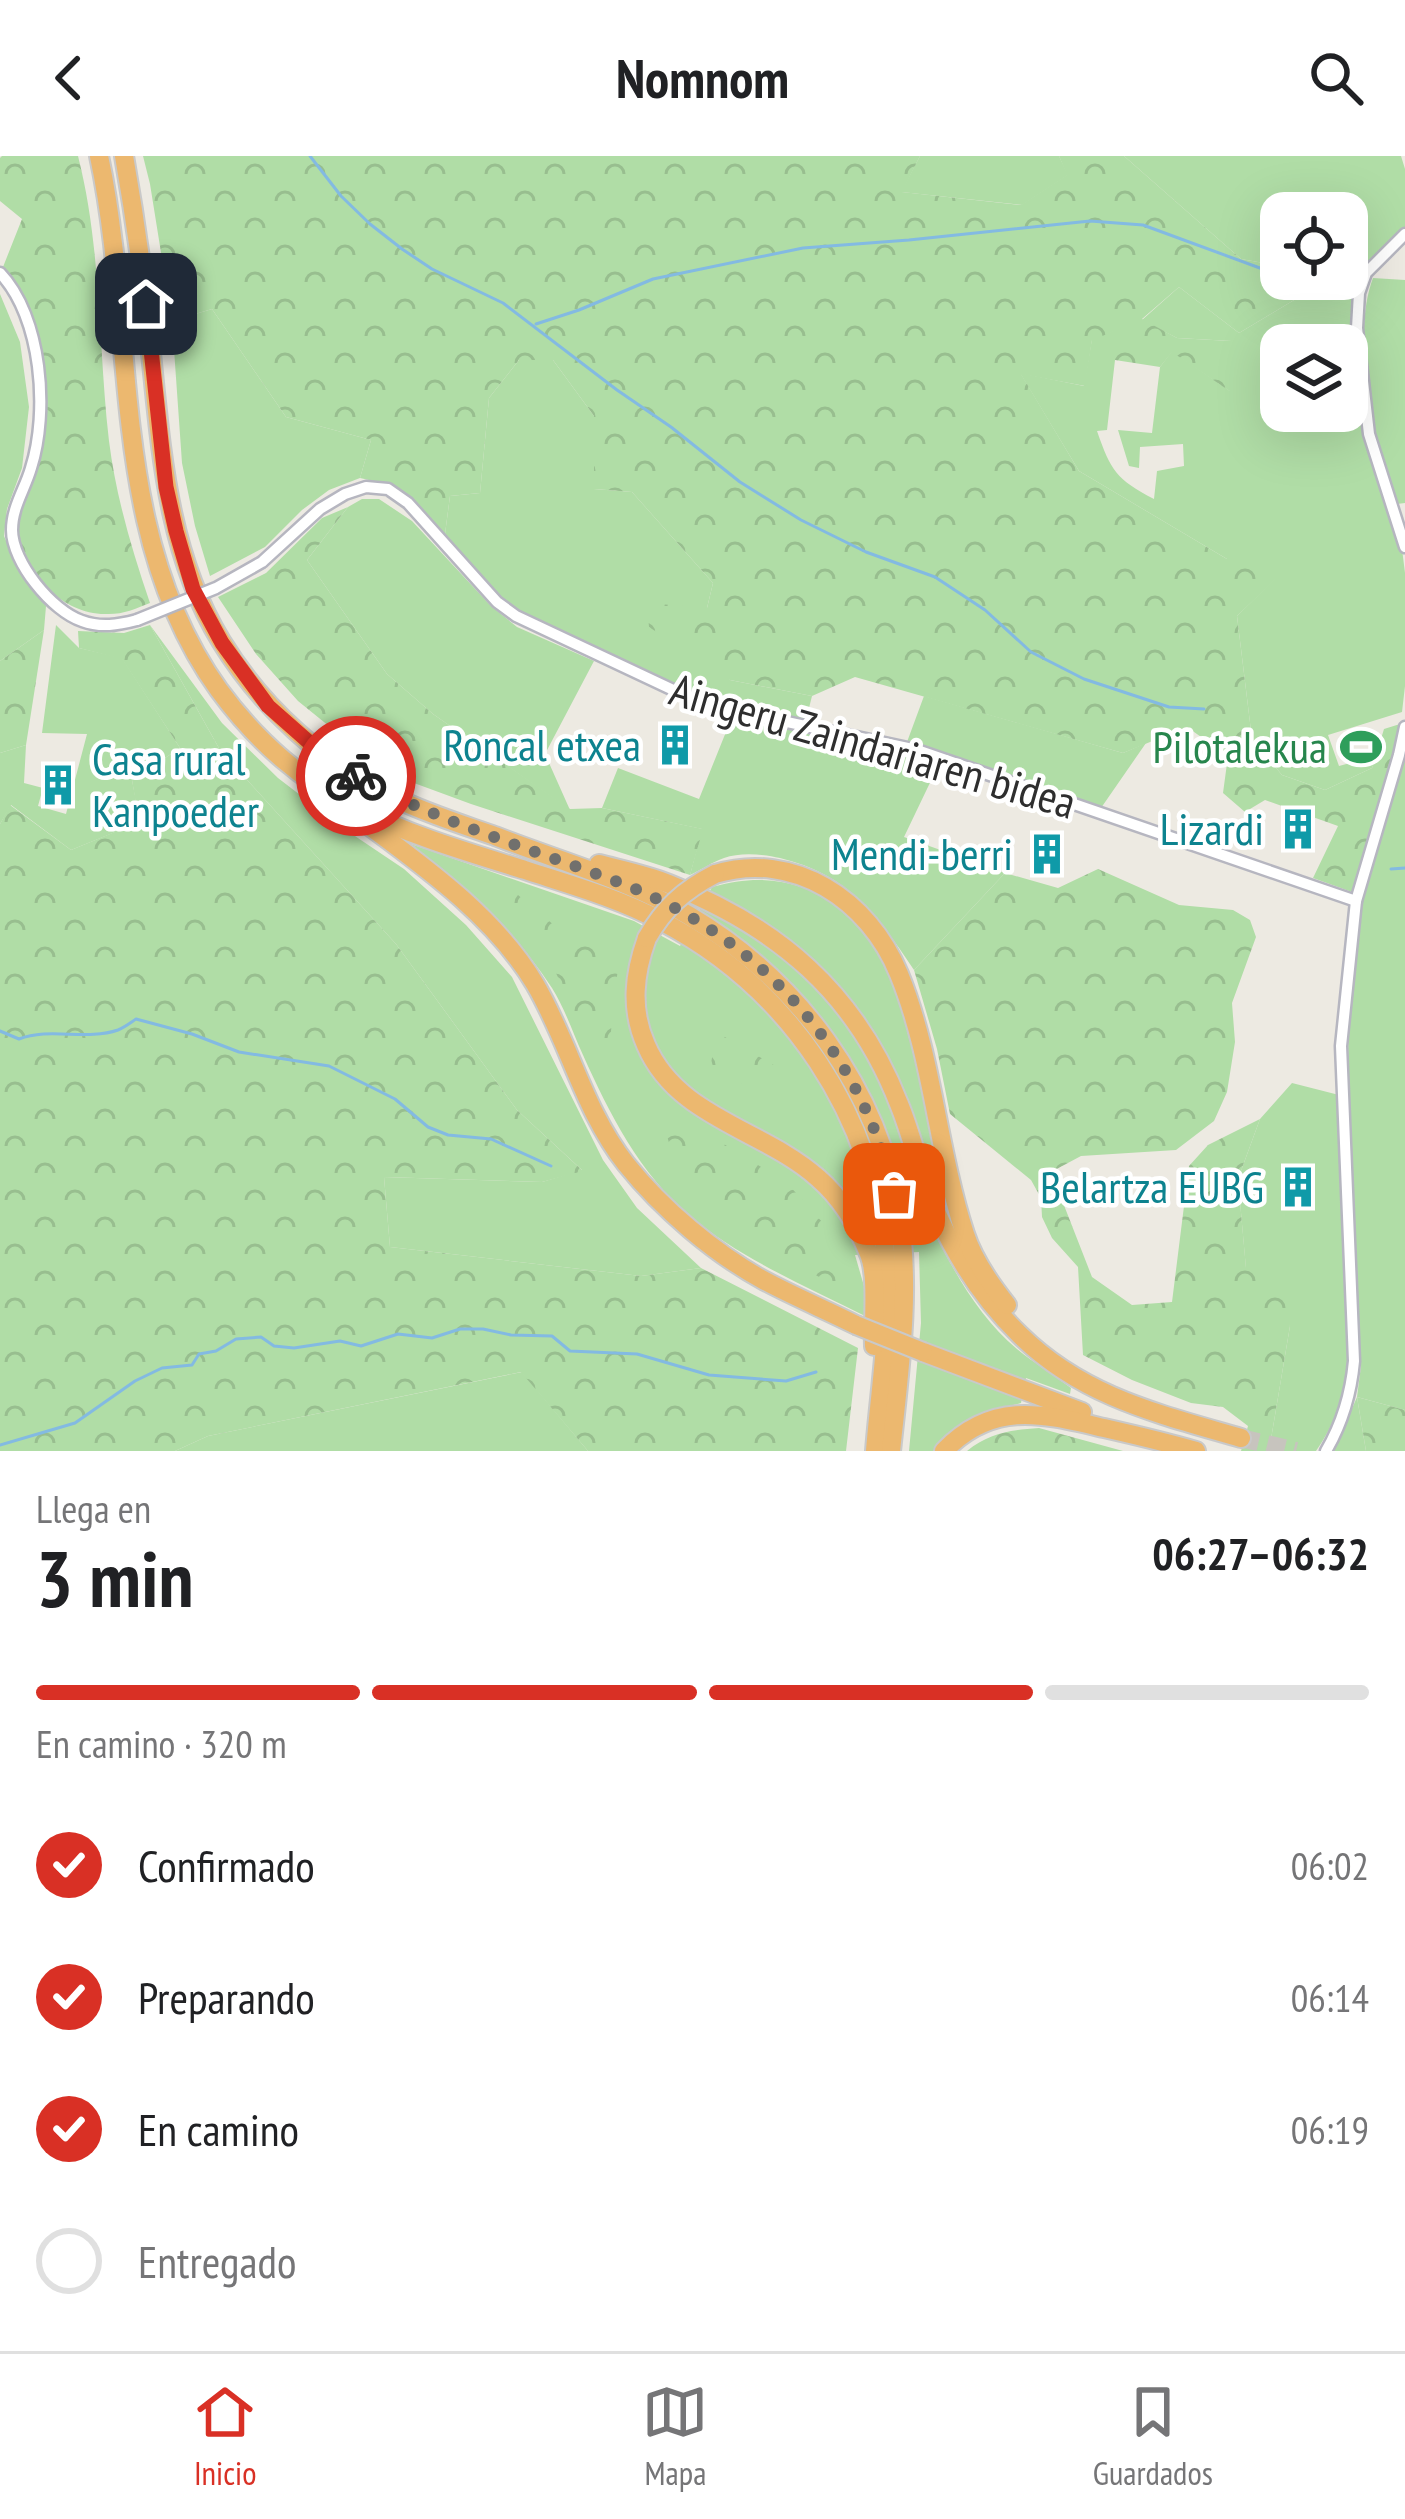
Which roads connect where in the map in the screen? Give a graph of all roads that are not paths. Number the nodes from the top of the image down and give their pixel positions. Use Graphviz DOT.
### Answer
graph roads {
  1 [pos="99,156"];
  2 [pos="124,156"];
  3 [pos="1405,234"];
  4 [pos="0,273"];
  5 [pos="1405,547"];
  6 [pos="1405,727"];
  7 [pos="327,794"];
  8 [pos="475,829"];
  9 [pos="1356,901"];
  10 [pos="1051,1361"];
  11 [pos="1240,1438"];
  12 [pos="1160,1440"];
  13 [pos="881,1448"];
  14 [pos="944,1451"];
  15 [pos="1196,1451"];
  16 [pos="1325,1451"];
  1 -- 7 [label="highway"];
  2 -- 8 [label="highway"];
  3 -- 5 [label="street"];
  4 -- 9 [label="street, Aingeru Zaindariaren bidea, bridge"];
  6 -- 9 [label="street"];
  7 -- 12 [label="highway, bridge"];
  7 -- 13 [label="highway"];
  8 -- 10 [label="highway"];
  8 -- 13 [label="highway"];
  9 -- 16 [label="street"];
  10 -- 11 [label="highway"];
  10 -- 13 [label="highway, bridge"];
  12 -- 14 [label="highway"];
  12 -- 15 [label="highway"];
}
